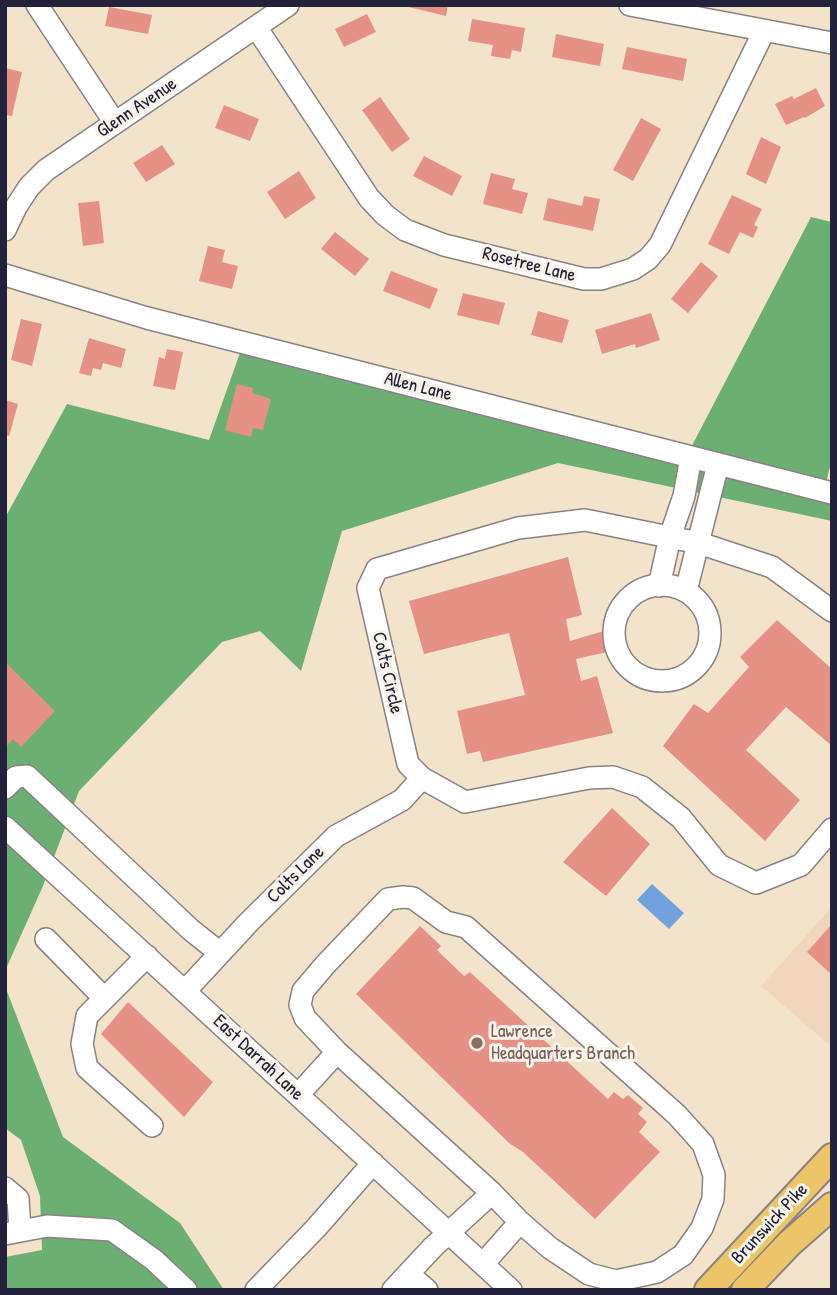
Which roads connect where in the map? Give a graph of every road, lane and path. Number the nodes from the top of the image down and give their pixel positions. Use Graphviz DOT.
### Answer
graph roads {
  1 [pos="37,5"];
  2 [pos="289,5"];
  3 [pos="630,5"];
  4 [pos="256,27"];
  5 [pos="764,31"];
  6 [pos="832,43"];
  7 [pos="115,123"];
  8 [pos="5,230"];
  9 [pos="5,275"];
  10 [pos="691,457"];
  11 [pos="719,464"];
  12 [pos="832,493"];
  13 [pos="670,537"];
  14 [pos="699,543"];
  15 [pos="659,586"];
  16 [pos="686,591"];
  17 [pos="832,611"];
  18 [pos="422,778"];
  19 [pos="5,788"];
  20 [pos="5,827"];
  21 [pos="832,829"];
  22 [pos="46,939"];
  23 [pos="220,953"];
  24 [pos="147,956"];
  25 [pos="185,991"];
  26 [pos="104,998"];
  27 [pos="337,1052"];
  28 [pos="299,1095"];
  29 [pos="152,1126"];
  30 [pos="832,1157"];
  31 [pos="373,1163"];
  32 [pos="5,1188"];
  33 [pos="492,1193"];
  34 [pos="832,1206"];
  35 [pos="520,1222"];
  36 [pos="13,1232"];
  37 [pos="449,1233"];
  38 [pos="483,1264"];
  39 [pos="408,1274"];
  40 [pos="186,1290"];
  41 [pos="256,1290"];
  42 [pos="393,1290"];
  43 [pos="427,1290"];
  44 [pos="511,1290"];
  45 [pos="708,1290"];
  46 [pos="745,1290"];
  1 -- 7 [label="street"];
  2 -- 4 [label="street, Glenn Avenue"];
  3 -- 5 [label="street"];
  4 -- 5 [label="street, Rosetree Lane"];
  4 -- 7 [label="street, Glenn Avenue"];
  5 -- 6 [label="street"];
  7 -- 8 [label="street, Glenn Avenue"];
  9 -- 10 [label="street, Allen Lane"];
  10 -- 11 [label="street, Allen Lane"];
  10 -- 13 [label="street"];
  11 -- 12 [label="street, Allen Lane"];
  11 -- 14 [label="street"];
  13 -- 14 [label="street, Colts Circle"];
  13 -- 15 [label="street"];
  13 -- 18 [label="street, Colts Circle"];
  14 -- 16 [label="street"];
  14 -- 17 [label="street, Colts Circle"];
  15 -- 16 [label="street"];
  15 -- 16 [label="street"];
  18 -- 21 [label="street"];
  18 -- 23 [label="street, Colts Lane"];
  19 -- 23 [label="street"];
  20 -- 24 [label="street, East Darrah Lane"];
  22 -- 26 [label="street"];
  23 -- 25 [label="street, Colts Lane"];
  24 -- 25 [label="street, East Darrah Lane"];
  24 -- 26 [label="street"];
  25 -- 28 [label="street, East Darrah Lane"];
  26 -- 29 [label="street"];
  27 -- 28 [label="street"];
  27 -- 33 [label="street"];
  27 -- 35 [label="street"];
  28 -- 31 [label="street, East Darrah Lane"];
  30 -- 45 [label="main road, Brunswick Pike"];
  31 -- 37 [label="street, East Darrah Lane"];
  31 -- 41 [label="street"];
  32 -- 36 [label="street"];
  33 -- 35 [label="street"];
  33 -- 37 [label="street"];
  34 -- 46 [label="main road, Brunswick Pike"];
  35 -- 38 [label="street"];
  36 -- 40 [label="street"];
  37 -- 38 [label="street, East Darrah Lane"];
  37 -- 39 [label="street"];
  38 -- 44 [label="street, East Darrah Lane"];
  39 -- 42 [label="street"];
  39 -- 43 [label="street"];
}
